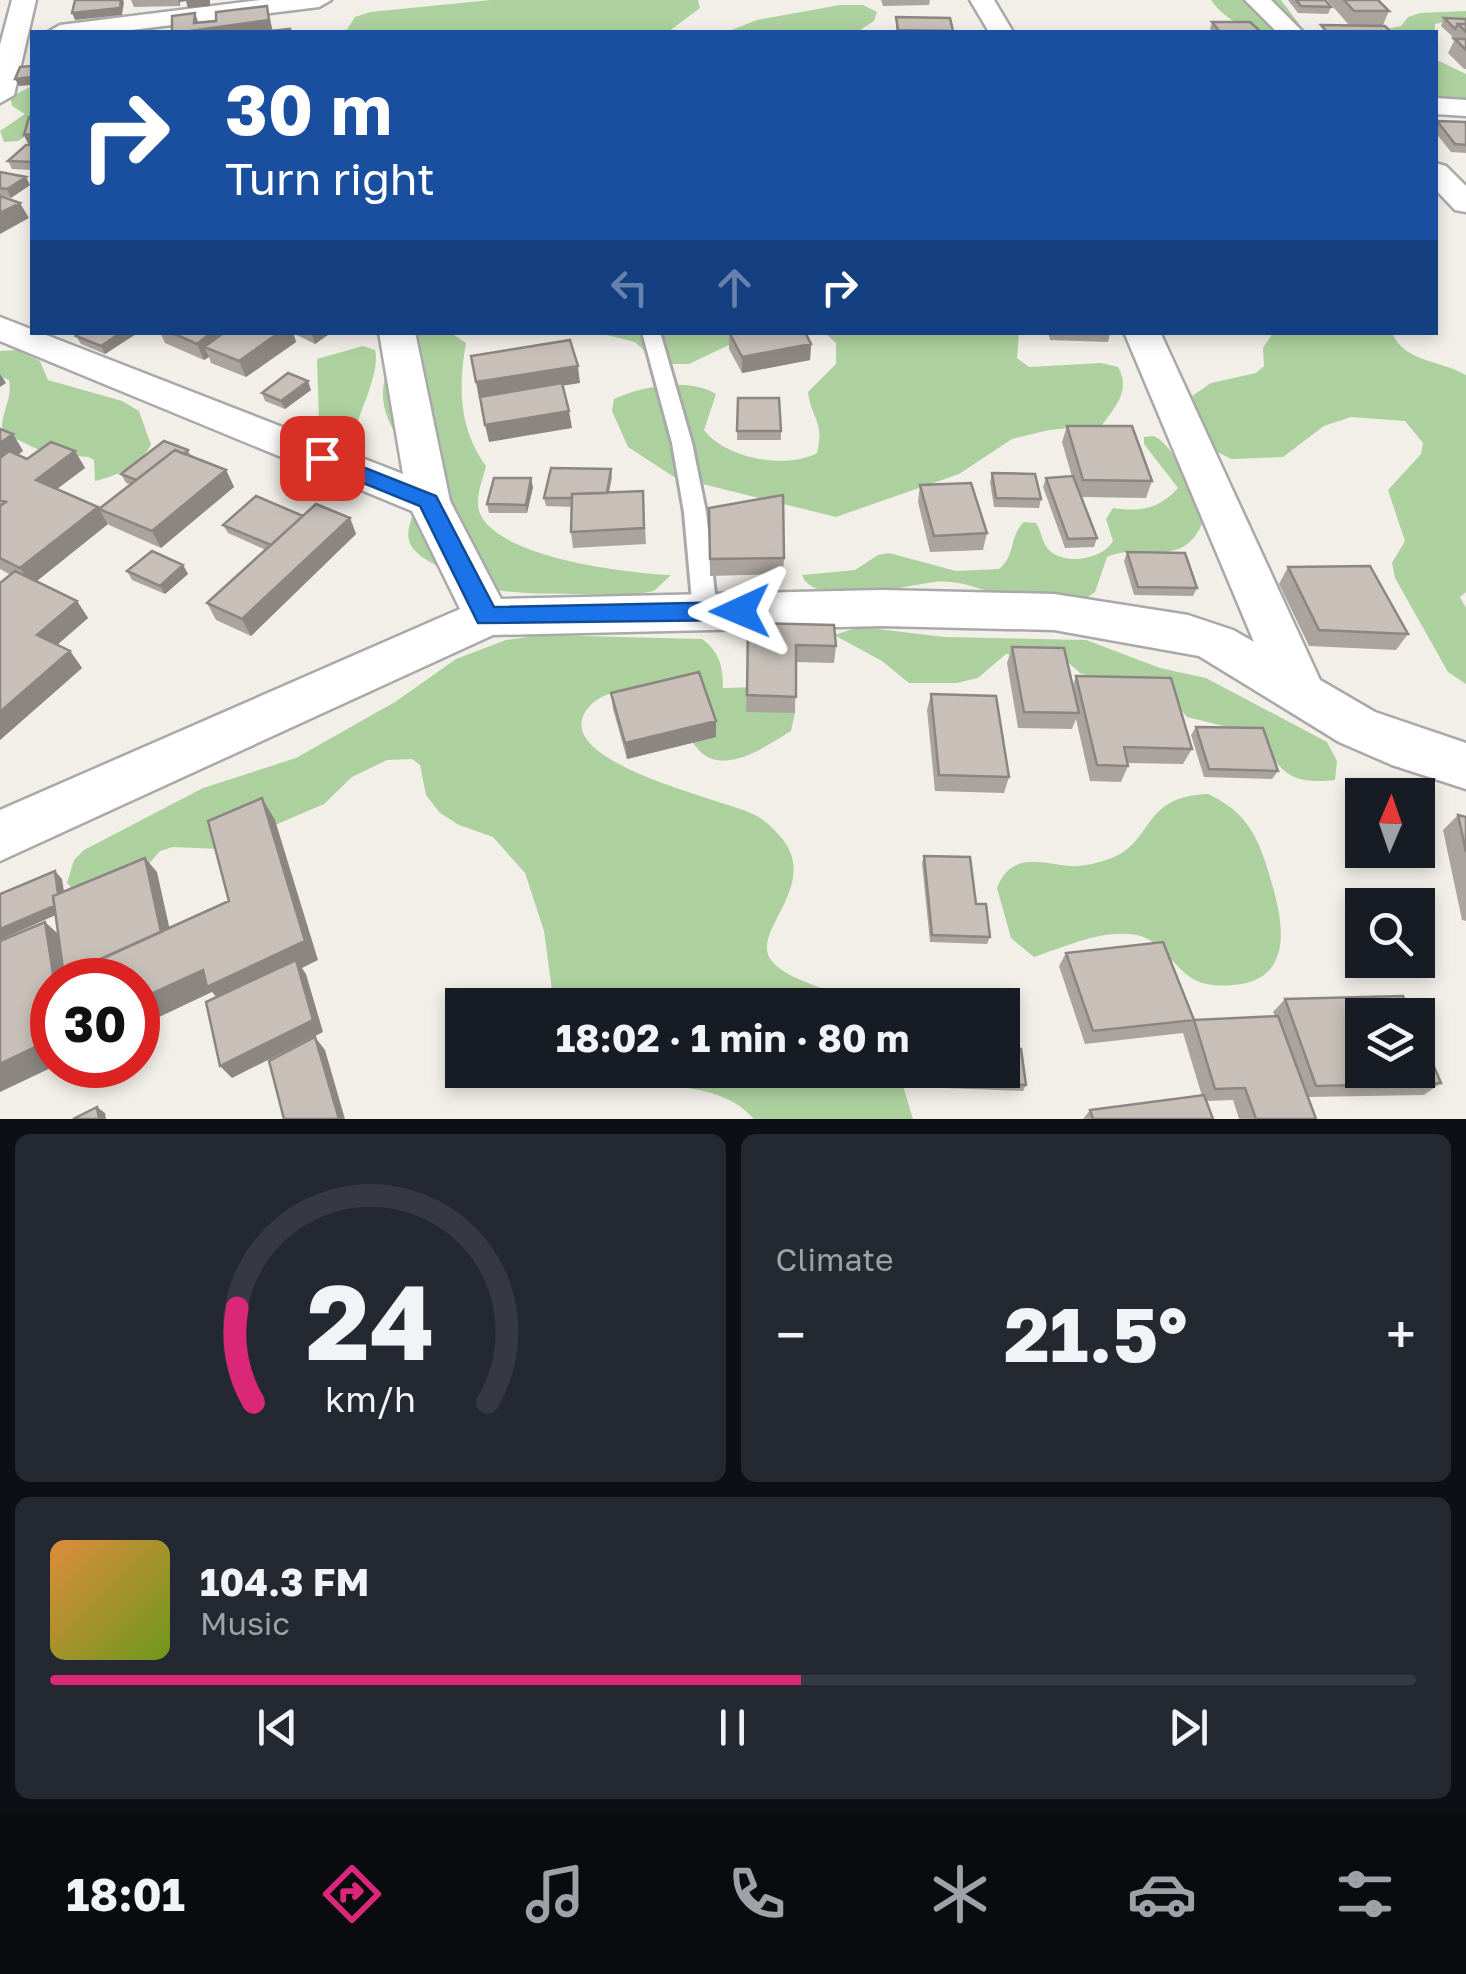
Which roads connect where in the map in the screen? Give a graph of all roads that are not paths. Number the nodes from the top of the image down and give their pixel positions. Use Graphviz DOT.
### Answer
graph roads {
  1 [pos="24,0"];
  2 [pos="982,0"];
  3 [pos="1257,0"];
  4 [pos="321,6"];
  5 [pos="80,30"];
  6 [pos="1000,30"];
  7 [pos="1289,30"];
  8 [pos="16,38"];
  9 [pos="0,96"];
  10 [pos="1438,106"];
  11 [pos="1466,108"];
  12 [pos="1438,175"];
  13 [pos="1466,203"];
  14 [pos="0,328"];
  15 [pos="398,335"];
  16 [pos="651,335"];
  17 [pos="1143,335"];
  18 [pos="428,501"];
  19 [pos="705,612"];
  20 [pos="487,616"];
  21 [pos="1302,696"];
  22 [pos="1466,766"];
  23 [pos="0,836"];
  1 -- 8 [label="street"];
  2 -- 6 [label="street"];
  3 -- 7 [label="street"];
  4 -- 5 [label="street"];
  8 -- 9 [label="street"];
  10 -- 11 [label="street"];
  12 -- 13 [label="street"];
  14 -- 18 [label="street"];
  15 -- 18 [label="street"];
  16 -- 19 [label="lane"];
  17 -- 21 [label="street"];
  18 -- 20 [label="street"];
  19 -- 20 [label="street"];
  19 -- 21 [label="street"];
  20 -- 23 [label="street"];
  21 -- 22 [label="street"];
}
